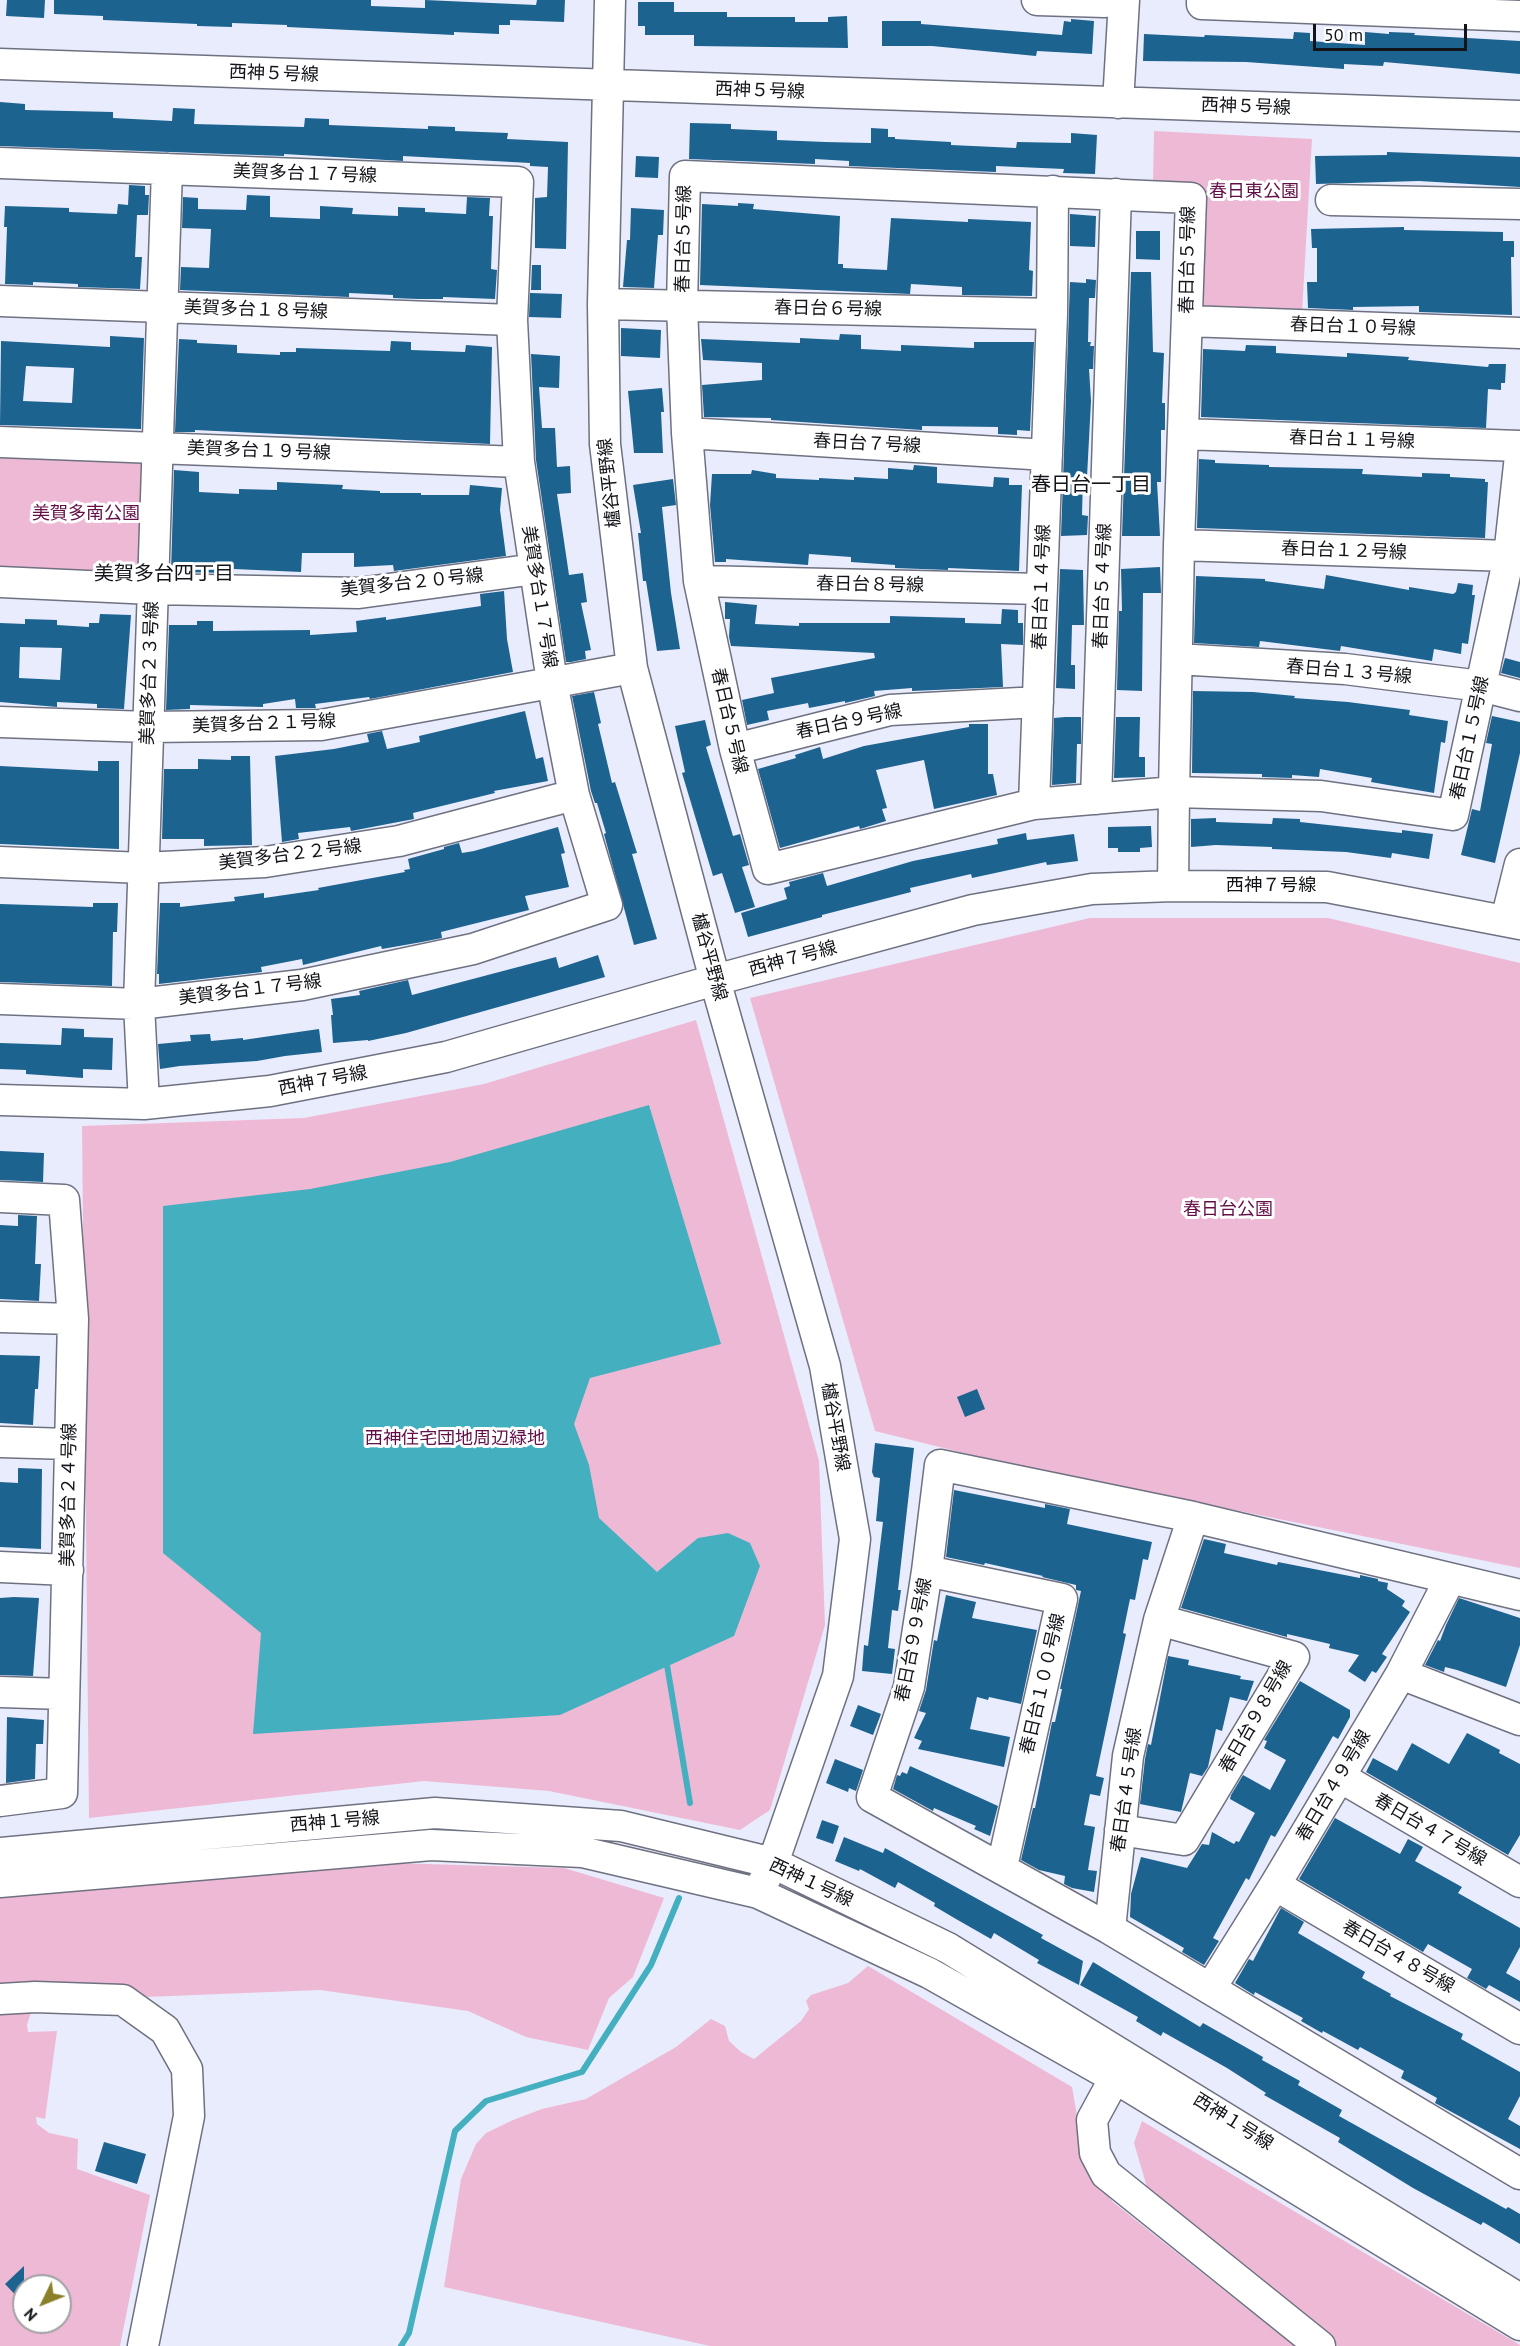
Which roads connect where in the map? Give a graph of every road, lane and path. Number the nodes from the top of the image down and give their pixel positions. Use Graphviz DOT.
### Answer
graph roads {
  1 [pos="610,0"];
  2 [pos="1036,0"];
  3 [pos="1105,0"];
  4 [pos="1124,0"];
  5 [pos="1202,0"];
  6 [pos="1520,16"];
  7 [pos="0,64"];
  8 [pos="607,86"];
  9 [pos="1119,103"];
  10 [pos="1520,116"];
  11 [pos="0,163"];
  12 [pos="167,169"];
  13 [pos="1053,191"];
  14 [pos="1116,194"];
  15 [pos="1331,200"];
  16 [pos="1520,204"];
  17 [pos="0,301"];
  18 [pos="603,304"];
  19 [pos="682,306"];
  20 [pos="162,307"];
  21 [pos="1052,314"];
  22 [pos="512,320"];
  23 [pos="1187,321"];
  24 [pos="1520,333"];
  25 [pos="687,433"];
  26 [pos="1183,434"];
  27 [pos="0,442"];
  28 [pos="1520,446"];
  29 [pos="158,447"];
  30 [pos="1047,455"];
  31 [pos="1520,456"];
  32 [pos="519,462"];
  33 [pos="1179,545"];
  34 [pos="1509,556"];
  35 [pos="535,569"];
  36 [pos="699,581"];
  37 [pos="0,582"];
  38 [pos="153,589"];
  39 [pos="1042,589"];
  40 [pos="1177,659"];
  41 [pos="632,668"];
  42 [pos="552,682"];
  43 [pos="1481,686"];
  44 [pos="1520,696"];
  45 [pos="1038,702"];
  46 [pos="0,722"];
  47 [pos="148,727"];
  48 [pos="735,749"];
  49 [pos="1174,792"];
  50 [pos="574,795"];
  51 [pos="1096,798"];
  52 [pos="1034,804"];
  53 [pos="0,862"];
  54 [pos="1520,864"];
  55 [pos="143,868"];
  56 [pos="1173,886"];
  57 [pos="1513,922"];
  58 [pos="715,980"];
  59 [pos="0,999"];
  60 [pos="139,1004"];
  61 [pos="0,1100"];
  62 [pos="144,1104"];
  63 [pos="0,1197"];
  64 [pos="0,1317"];
  65 [pos="73,1319"];
  66 [pos="0,1442"];
  67 [pos="70,1444"];
  68 [pos="1193,1517"];
  69 [pos="0,1566"];
  70 [pos="68,1570"];
  71 [pos="927,1571"];
  72 [pos="1450,1579"];
  73 [pos="1520,1595"];
  74 [pos="1159,1620"];
  75 [pos="1401,1674"];
  76 [pos="0,1692"];
  77 [pos="64,1694"];
  78 [pos="1520,1720"];
  79 [pos="1340,1777"];
  80 [pos="0,1801"];
  81 [pos="1120,1830"];
  82 [pos="0,1853"];
  83 [pos="773,1863"];
  84 [pos="1002,1867"];
  85 [pos="0,1882"];
  86 [pos="1520,1882"];
  87 [pos="1275,1885"];
  88 [pos="758,1893"];
  89 [pos="1110,1929"];
  90 [pos="1210,1989"];
  91 [pos="0,1999"];
  92 [pos="1520,2029"];
  93 [pos="1120,2068"];
  94 [pos="1520,2174"];
  95 [pos="1520,2299"];
  96 [pos="1520,2325"];
  97 [pos="142,2346"];
  98 [pos="1320,2346"];
  1 -- 8 [label="street, 櫨谷平野線"];
  2 -- 3 [label="street"];
  4 -- 9 [label="street"];
  5 -- 6 [label="street"];
  7 -- 8 [label="street, 西神５号線"];
  8 -- 9 [label="street, 西神５号線"];
  8 -- 18 [label="street, 櫨谷平野線"];
  9 -- 10 [label="street, 西神５号線"];
  11 -- 12 [label="street, 美賀多台１７号線"];
  12 -- 20 [label="street, 美賀多台２３号線"];
  12 -- 22 [label="street, 美賀多台１７号線"];
  13 -- 14 [label="street, 春日台５号線"];
  13 -- 19 [label="street, 春日台５号線"];
  13 -- 21 [label="street, 春日台１４号線"];
  14 -- 23 [label="street, 春日台５号線"];
  14 -- 51 [label="street, 春日台５４号線"];
  15 -- 16 [label="street"];
  17 -- 20 [label="street, 美賀多台１８号線"];
  18 -- 19 [label="street, 春日台６号線"];
  18 -- 41 [label="street, 櫨谷平野線"];
  19 -- 21 [label="street, 春日台６号線"];
  19 -- 25 [label="street, 春日台５号線"];
  20 -- 22 [label="street, 美賀多台１８号線"];
  20 -- 29 [label="street, 美賀多台２３号線"];
  21 -- 30 [label="street, 春日台１４号線"];
  22 -- 32 [label="street, 美賀多台１７号線"];
  23 -- 24 [label="street, 春日台１０号線"];
  23 -- 26 [label="street, 春日台５号線"];
  25 -- 30 [label="street, 春日台７号線"];
  25 -- 36 [label="street, 春日台５号線"];
  26 -- 28 [label="street, 春日台１１号線"];
  26 -- 33 [label="street, 春日台５号線"];
  27 -- 29 [label="street, 美賀多台１９号線"];
  29 -- 32 [label="street, 美賀多台１９号線"];
  29 -- 38 [label="street, 美賀多台２３号線"];
  30 -- 39 [label="street, 春日台１４号線"];
  31 -- 34 [label="street, 春日台１５号線"];
  32 -- 35 [label="street, 美賀多台１７号線"];
  33 -- 34 [label="street, 春日台１２号線"];
  33 -- 40 [label="street, 春日台５号線"];
  34 -- 43 [label="street, 春日台１５号線"];
  35 -- 38 [label="street, 美賀多台２０号線"];
  35 -- 42 [label="street, 美賀多台１７号線"];
  36 -- 39 [label="street, 春日台８号線"];
  36 -- 48 [label="street, 春日台５号線"];
  37 -- 38 [label="street, 美賀多台２０号線"];
  38 -- 47 [label="street, 美賀多台２３号線"];
  39 -- 45 [label="street, 春日台１４号線"];
  40 -- 43 [label="street, 春日台１３号線"];
  40 -- 49 [label="street, 春日台５号線"];
  41 -- 42 [label="street, 美賀多台２１号線"];
  41 -- 58 [label="street, 櫨谷平野線"];
  42 -- 47 [label="street, 美賀多台２１号線"];
  42 -- 50 [label="street, 美賀多台１７号線"];
  43 -- 44 [label="street, 春日台１３号線"];
  43 -- 49 [label="street, 春日台１５号線"];
  45 -- 48 [label="street, 春日台９号線"];
  45 -- 52 [label="street, 春日台１４号線"];
  46 -- 47 [label="street, 美賀多台２１号線"];
  47 -- 55 [label="street, 美賀多台２３号線"];
  48 -- 52 [label="street, 春日台５号線"];
  49 -- 51 [label="street, 春日台５号線"];
  49 -- 56 [label="street, 春日台５号線"];
  50 -- 55 [label="street, 美賀多台２２号線"];
  50 -- 60 [label="street, 美賀多台１７号線"];
  51 -- 52 [label="street, 春日台５号線"];
  53 -- 55 [label="street, 美賀多台２２号線"];
  54 -- 57 [label="street"];
  55 -- 60 [label="street, 美賀多台２３号線"];
  56 -- 57 [label="street, 西神７号線"];
  56 -- 58 [label="street, 西神７号線"];
  58 -- 62 [label="street, 西神７号線"];
  58 -- 83 [label="street, 櫨谷平野線"];
  59 -- 60 [label="street, 美賀多台１７号線"];
  60 -- 62 [label="street, 美賀多台２３号線"];
  61 -- 62 [label="street, 西神７号線"];
  63 -- 65 [label="street, 美賀多台２４号線"];
  64 -- 65 [label="street"];
  65 -- 67 [label="street, 美賀多台２４号線"];
  66 -- 67 [label="street"];
  67 -- 70 [label="street, 美賀多台２４号線"];
  68 -- 71 [label="street, 春日台９９号線"];
  68 -- 72 [label="street"];
  68 -- 74 [label="street, 春日台４５号線"];
  69 -- 70 [label="street"];
  70 -- 77 [label="street, 美賀多台２４号線"];
  71 -- 84 [label="street, 春日台９９号線"];
  71 -- 84 [label="street, 春日台１００号線"];
  72 -- 73 [label="street"];
  72 -- 75 [label="street, 春日台４９号線"];
  74 -- 81 [label="street, 春日台４５号線"];
  74 -- 81 [label="street, 春日台９８号線"];
  75 -- 78 [label="street"];
  75 -- 79 [label="street, 春日台４９号線"];
  76 -- 77 [label="street"];
  77 -- 80 [label="street, 美賀多台２４号線"];
  79 -- 86 [label="street, 春日台４７号線"];
  79 -- 87 [label="street, 春日台４９号線"];
  81 -- 89 [label="street, 春日台４５号線"];
  82 -- 83 [label="street, 西神１号線"];
  83 -- 88 [label="street, 櫨谷平野線"];
  83 -- 93 [label="street, 西神１号線"];
  84 -- 89 [label="street, 春日台９９号線"];
  85 -- 88 [label="street, 西神１号線"];
  87 -- 90 [label="street, 春日台４９号線"];
  87 -- 92 [label="street, 春日台４８号線"];
  88 -- 93 [label="street, 西神１号線"];
  89 -- 90 [label="street"];
  90 -- 94 [label="street"];
  91 -- 97 [label="street"];
  93 -- 95 [label="street, 西神１号線"];
  93 -- 96 [label="street, 西神１号線"];
  93 -- 98 [label="street"];
}
